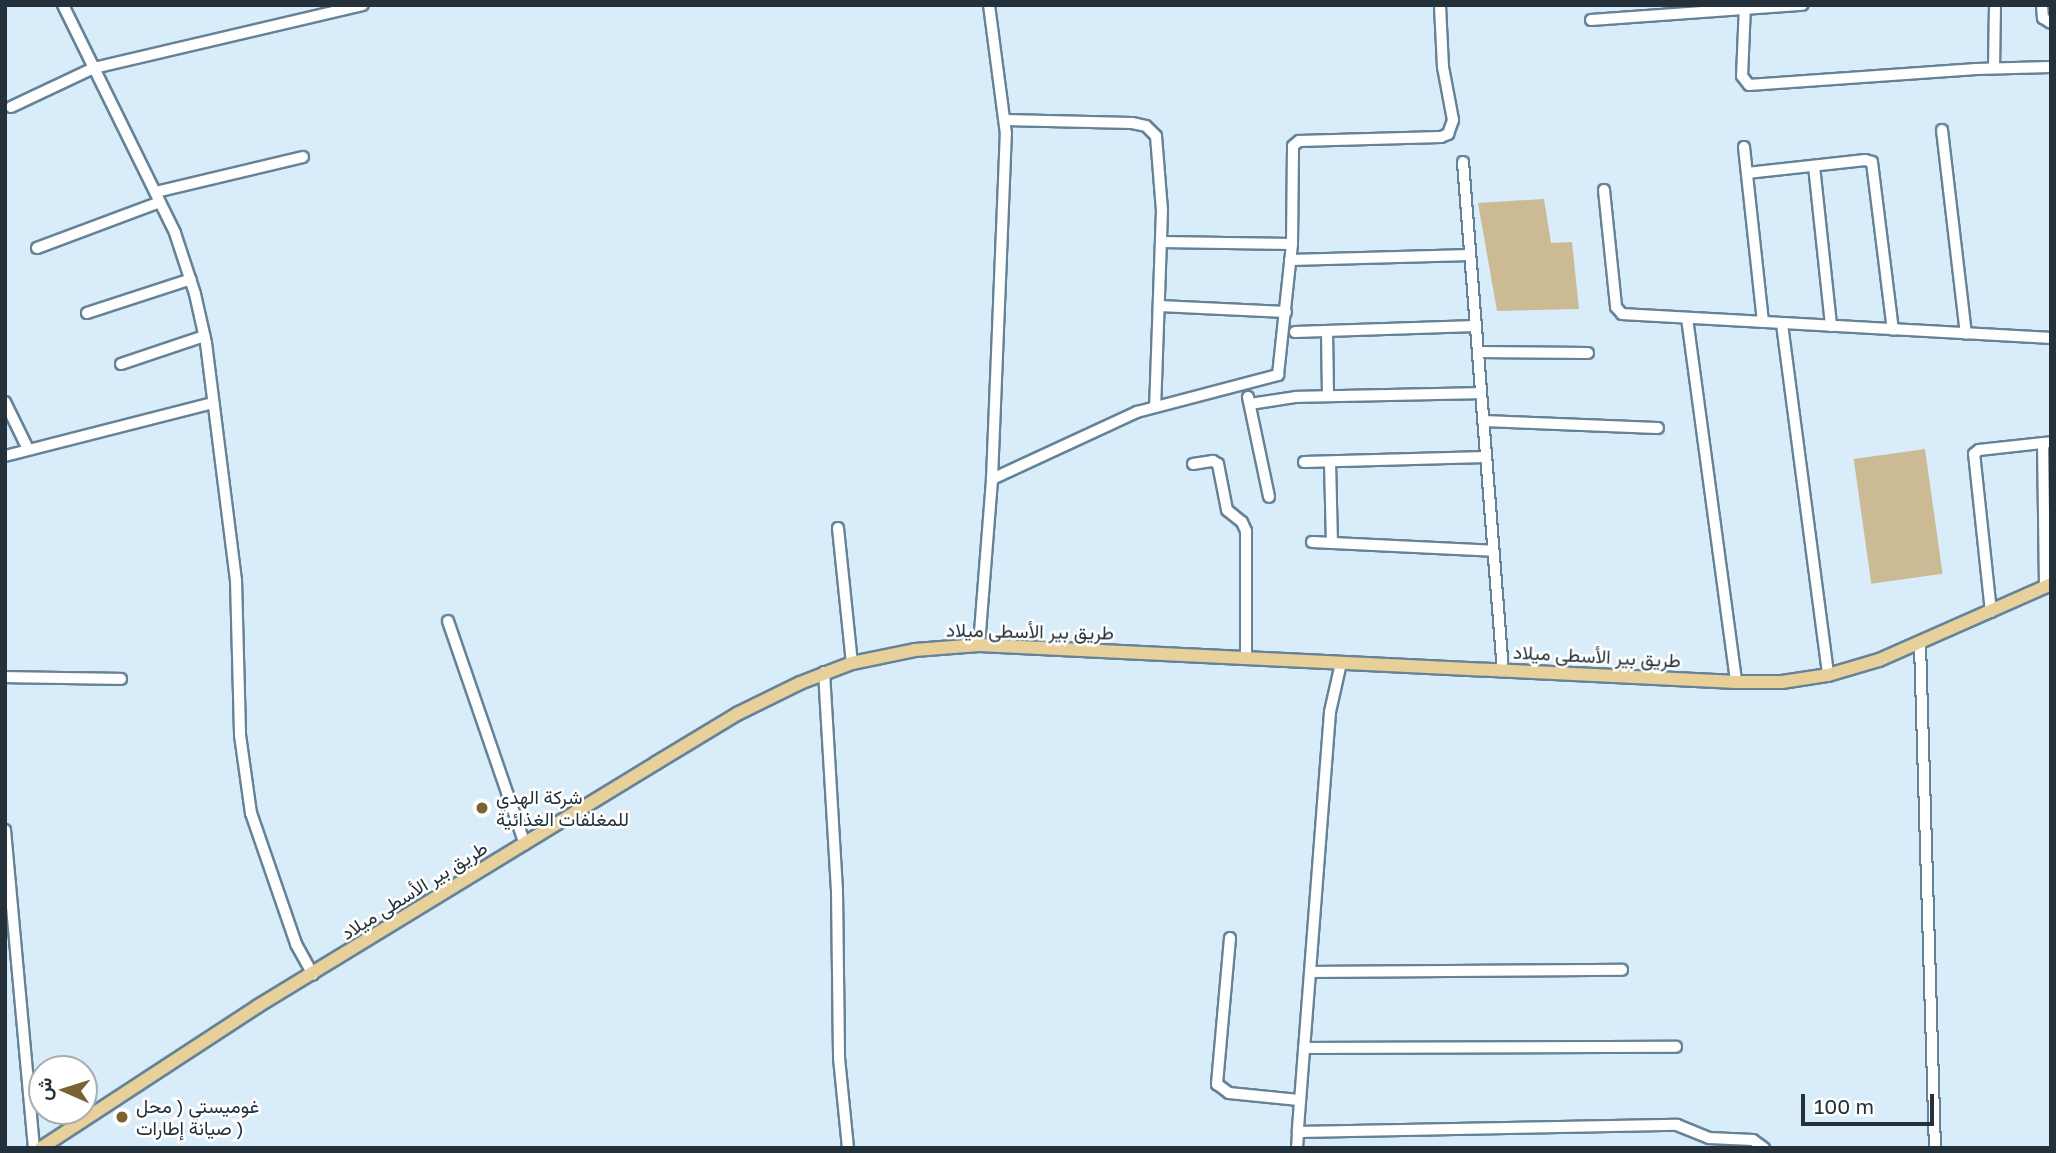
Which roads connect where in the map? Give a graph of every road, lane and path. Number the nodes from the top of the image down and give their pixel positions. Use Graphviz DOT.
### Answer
graph roads {
  1 [pos="63,5"];
  2 [pos="363,5"];
  3 [pos="989,5"];
  4 [pos="1440,5"];
  5 [pos="1801,5"];
  6 [pos="1995,5"];
  7 [pos="2042,5"];
  8 [pos="1745,7"];
  9 [pos="1591,20"];
  10 [pos="2051,23"];
  11 [pos="2051,67"];
  12 [pos="94,68"];
  13 [pos="1994,68"];
  14 [pos="11,107"];
  15 [pos="1005,120"];
  16 [pos="1942,130"];
  17 [pos="1744,147"];
  18 [pos="303,157"];
  19 [pos="1463,162"];
  20 [pos="1814,166"];
  21 [pos="1747,173"];
  22 [pos="1604,190"];
  23 [pos="158,197"];
  24 [pos="1161,242"];
  25 [pos="1292,244"];
  26 [pos="37,248"];
  27 [pos="1470,255"];
  28 [pos="1290,260"];
  29 [pos="191,279"];
  30 [pos="1159,306"];
  31 [pos="1286,312"];
  32 [pos="87,313"];
  33 [pos="1688,318"];
  34 [pos="1763,323"];
  35 [pos="1782,324"];
  36 [pos="1476,326"];
  37 [pos="1830,326"];
  38 [pos="1893,330"];
  39 [pos="1327,331"];
  40 [pos="1295,332"];
  41 [pos="1966,334"];
  42 [pos="204,336"];
  43 [pos="2051,338"];
  44 [pos="1478,352"];
  45 [pos="1588,353"];
  46 [pos="121,364"];
  47 [pos="1481,393"];
  48 [pos="1328,396"];
  49 [pos="5,402"];
  50 [pos="213,404"];
  51 [pos="1156,406"];
  52 [pos="1483,421"];
  53 [pos="1658,428"];
  54 [pos="2047,442"];
  55 [pos="28,449"];
  56 [pos="5,456"];
  57 [pos="1486,457"];
  58 [pos="1304,461"];
  59 [pos="1330,462"];
  60 [pos="1193,464"];
  61 [pos="992,479"];
  62 [pos="1269,497"];
  63 [pos="838,528"];
  64 [pos="1312,542"];
  65 [pos="1332,543"];
  66 [pos="1493,551"];
  67 [pos="2048,586"];
  68 [pos="1991,612"];
  69 [pos="448,621"];
  70 [pos="1920,644"];
  71 [pos="979,645"];
  72 [pos="1246,659"];
  73 [pos="852,663"];
  74 [pos="1341,663"];
  75 [pos="1503,671"];
  76 [pos="824,672"];
  77 [pos="1828,675"];
  78 [pos="5,677"];
  79 [pos="121,679"];
  80 [pos="1736,682"];
  81 [pos="5,830"];
  82 [pos="525,844"];
  83 [pos="6,872"];
  84 [pos="1230,938"];
  85 [pos="1622,970"];
  86 [pos="1311,972"];
  87 [pos="313,975"];
  88 [pos="1304,1048"];
  89 [pos="1676,1048"];
  90 [pos="1299,1100"];
  91 [pos="1298,1132"];
  92 [pos="34,1148"];
  93 [pos="41,1148"];
  94 [pos="848,1148"];
  95 [pos="1297,1148"];
  96 [pos="1764,1148"];
  97 [pos="1935,1148"];
  1 -- 12 [label="street"];
  2 -- 12 [label="street"];
  3 -- 15 [label="street"];
  4 -- 25 [label="street"];
  5 -- 8 [label="street"];
  6 -- 13 [label="street"];
  7 -- 10 [label="street"];
  8 -- 9 [label="street"];
  8 -- 13 [label="street"];
  11 -- 13 [label="street"];
  12 -- 14 [label="street"];
  12 -- 23 [label="street"];
  15 -- 24 [label="street"];
  15 -- 61 [label="street"];
  16 -- 41 [label="street"];
  17 -- 21 [label="street"];
  18 -- 23 [label="street"];
  19 -- 27 [label="street"];
  20 -- 21 [label="street"];
  20 -- 37 [label="street"];
  20 -- 38 [label="street"];
  21 -- 34 [label="street"];
  22 -- 33 [label="street"];
  23 -- 26 [label="street"];
  23 -- 29 [label="street"];
  24 -- 25 [label="street"];
  24 -- 30 [label="street"];
  25 -- 28 [label="street"];
  27 -- 28 [label="street"];
  27 -- 36 [label="street"];
  28 -- 31 [label="street"];
  29 -- 32 [label="street"];
  29 -- 42 [label="street"];
  30 -- 31 [label="street"];
  30 -- 51 [label="street"];
  31 -- 51 [label="street"];
  33 -- 34 [label="street"];
  33 -- 80 [label="street"];
  34 -- 35 [label="street"];
  35 -- 37 [label="street"];
  35 -- 77 [label="street"];
  36 -- 39 [label="street"];
  36 -- 44 [label="street"];
  37 -- 38 [label="street"];
  38 -- 41 [label="street"];
  39 -- 40 [label="street"];
  39 -- 48 [label="street"];
  41 -- 43 [label="street"];
  42 -- 46 [label="street"];
  42 -- 50 [label="street"];
  44 -- 45 [label="street"];
  44 -- 47 [label="street"];
  47 -- 48 [label="street"];
  47 -- 52 [label="street"];
  48 -- 62 [label="street"];
  49 -- 55 [label="street"];
  50 -- 55 [label="street"];
  50 -- 87 [label="street"];
  51 -- 61 [label="street"];
  52 -- 53 [label="street"];
  52 -- 57 [label="street"];
  54 -- 67 [label="street"];
  54 -- 68 [label="street"];
  55 -- 56 [label="street"];
  57 -- 59 [label="street"];
  57 -- 66 [label="street"];
  58 -- 59 [label="street"];
  59 -- 65 [label="street"];
  60 -- 72 [label="street"];
  61 -- 71 [label="street"];
  63 -- 73 [label="street"];
  64 -- 65 [label="street"];
  65 -- 66 [label="street"];
  66 -- 75 [label="street"];
  67 -- 68 [label="main road, طريق بير الأسطى ميلاد"];
  68 -- 70 [label="main road, طريق بير الأسطى ميلاد"];
  69 -- 82 [label="street"];
  70 -- 77 [label="main road, طريق بير الأسطى ميلاد"];
  70 -- 97 [label="street"];
  71 -- 72 [label="main road, طريق بير الأسطى ميلاد"];
  71 -- 73 [label="main road, طريق بير الأسطى ميلاد"];
  72 -- 74 [label="main road, طريق بير الأسطى ميلاد"];
  73 -- 76 [label="main road, طريق بير الأسطى ميلاد"];
  74 -- 75 [label="main road, طريق بير الأسطى ميلاد"];
  74 -- 86 [label="street"];
  75 -- 80 [label="main road, طريق بير الأسطى ميلاد"];
  76 -- 82 [label="main road, طريق بير الأسطى ميلاد"];
  76 -- 94 [label="street"];
  77 -- 80 [label="main road, طريق بير الأسطى ميلاد"];
  78 -- 79 [label="street"];
  81 -- 83 [label="street"];
  82 -- 87 [label="main road, طريق بير الأسطى ميلاد"];
  83 -- 92 [label="street"];
  84 -- 90 [label="street"];
  85 -- 86 [label="street"];
  86 -- 88 [label="street"];
  87 -- 93 [label="main road, طريق بير الأسطى ميلاد"];
  88 -- 89 [label="street"];
  88 -- 90 [label="street"];
  90 -- 91 [label="street"];
  91 -- 95 [label="street"];
  91 -- 96 [label="street"];
}
